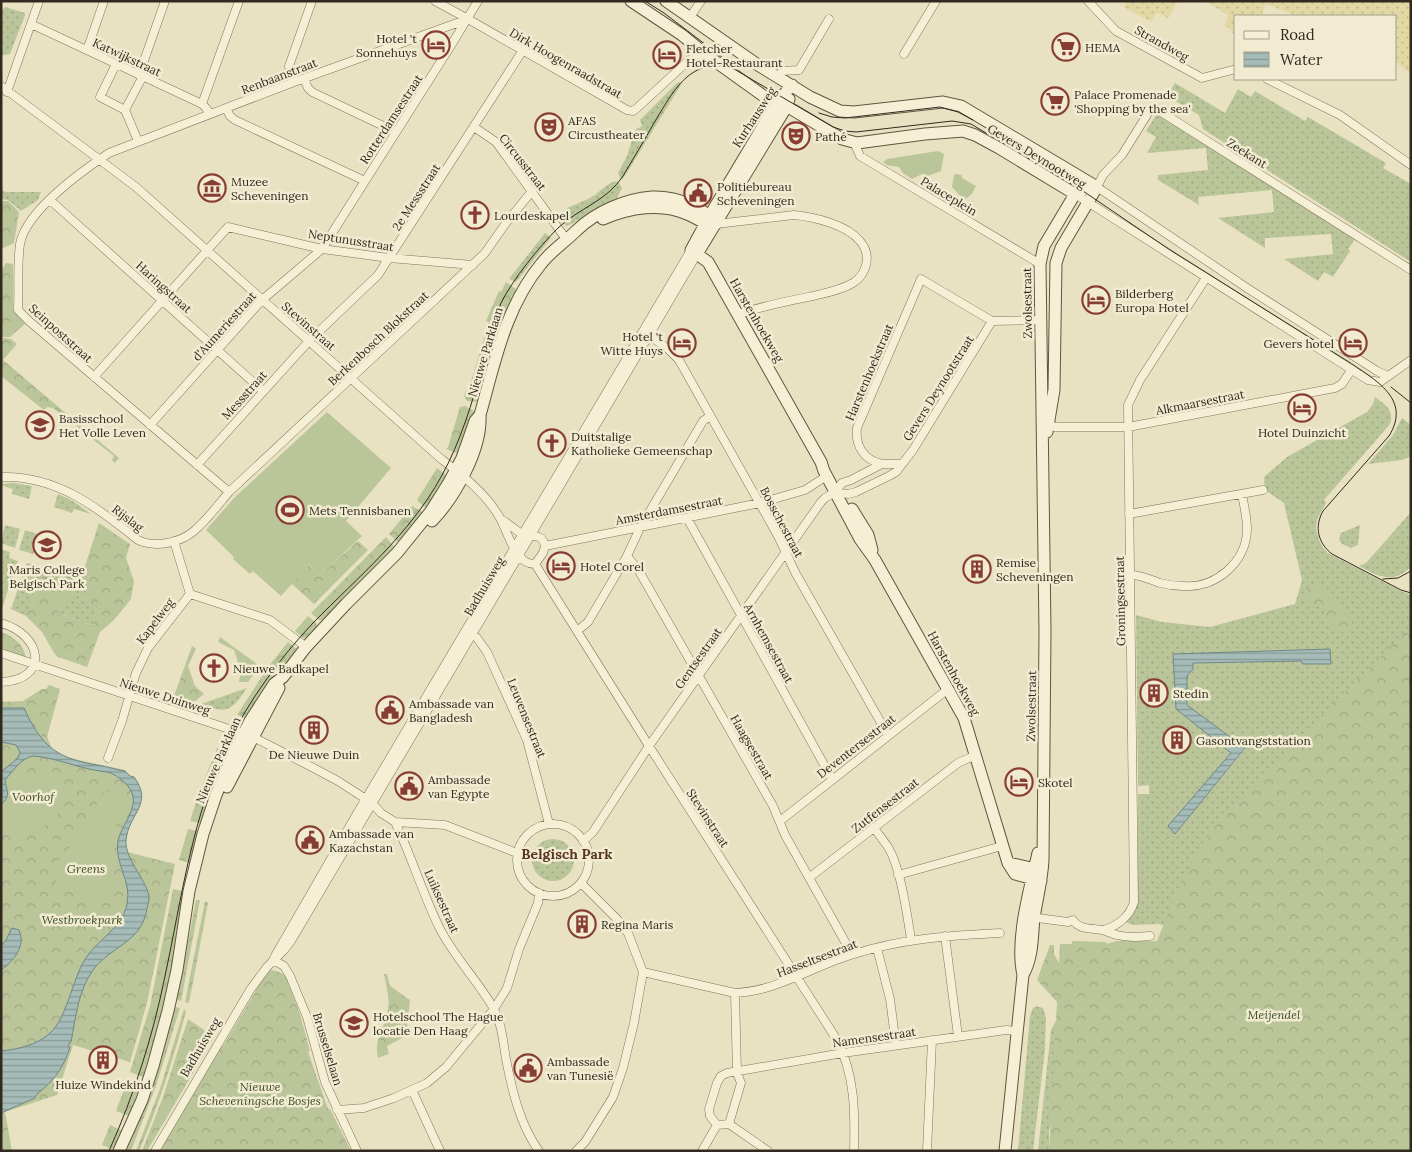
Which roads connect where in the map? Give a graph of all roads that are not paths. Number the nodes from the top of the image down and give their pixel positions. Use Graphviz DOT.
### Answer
graph roads {
  1 [pos="39,1"];
  2 [pos="104,1"];
  3 [pos="165,1"];
  4 [pos="238,1"];
  5 [pos="312,1"];
  6 [pos="435,1"];
  7 [pos="478,1"];
  8 [pos="631,1"];
  9 [pos="666,1"];
  10 [pos="701,1"];
  11 [pos="936,1"];
  12 [pos="1088,1"];
  13 [pos="690,17"];
  14 [pos="468,18"];
  15 [pos="829,19"];
  16 [pos="30,24"];
  17 [pos="86,50"];
  18 [pos="523,50"];
  19 [pos="705,54"];
  20 [pos="904,54"];
  21 [pos="116,64"];
  22 [pos="1234,70"];
  23 [pos="782,71"];
  24 [pos="141,76"];
  25 [pos="304,79"];
  26 [pos="1269,80"];
  27 [pos="294,82"];
  28 [pos="792,85"];
  29 [pos="4,89"];
  30 [pos="782,103"];
  31 [pos="202,104"];
  32 [pos="226,108"];
  33 [pos="125,110"];
  34 [pos="210,114"];
  35 [pos="474,127"];
  36 [pos="396,132"];
  37 [pos="138,142"];
  38 [pos="854,142"];
  39 [pos="99,159"];
  40 [pos="1411,165"];
  41 [pos="364,181"];
  42 [pos="1097,187"];
  43 [pos="532,191"];
  44 [pos="1075,194"];
  45 [pos="50,200"];
  46 [pos="1088,202"];
  47 [pos="710,221"];
  48 [pos="566,239"];
  49 [pos="322,249"];
  50 [pos="207,250"];
  51 [pos="694,252"];
  52 [pos="389,258"];
  53 [pos="1040,264"];
  54 [pos="473,265"];
  55 [pos="1411,270"];
  56 [pos="1206,278"];
  57 [pos="162,300"];
  58 [pos="262,300"];
  59 [pos="739,314"];
  60 [pos="1041,320"];
  61 [pos="992,321"];
  62 [pos="646,333"];
  63 [pos="309,341"];
  64 [pos="217,350"];
  65 [pos="1411,360"];
  66 [pos="1352,369"];
  67 [pos="1388,376"];
  68 [pos="94,377"];
  69 [pos="351,378"];
  70 [pos="263,391"];
  71 [pos="710,416"];
  72 [pos="1046,423"];
  73 [pos="150,425"];
  74 [pos="1128,426"];
  75 [pos="882,464"];
  76 [pos="902,464"];
  77 [pos="197,465"];
  78 [pos="459,473"];
  79 [pos="1,477"];
  80 [pos="822,479"];
  81 [pos="1263,490"];
  82 [pos="839,491"];
  83 [pos="229,492"];
  84 [pos="1242,494"];
  85 [pos="760,503"];
  86 [pos="1130,514"];
  87 [pos="499,516"];
  88 [pos="687,518"];
  89 [pos="640,528"];
  90 [pos="522,535"];
  91 [pos="531,535"];
  92 [pos="174,540"];
  93 [pos="545,546"];
  94 [pos="516,551"];
  95 [pos="786,553"];
  96 [pos="627,556"];
  97 [pos="535,564"];
  98 [pos="1131,575"];
  99 [pos="190,594"];
  100 [pos="741,616"];
  101 [pos="1,623"];
  102 [pos="469,631"];
  103 [pos="577,631"];
  104 [pos="306,647"];
  105 [pos="1,653"];
  106 [pos="34,663"];
  107 [pos="698,676"];
  108 [pos="1,682"];
  109 [pos="948,690"];
  110 [pos="130,696"];
  111 [pos="888,735"];
  112 [pos="248,736"];
  113 [pos="649,746"];
  114 [pos="976,755"];
  115 [pos="108,758"];
  116 [pos="832,779"];
  117 [pos="369,801"];
  118 [pos="780,821"];
  119 [pos="395,822"];
  120 [pos="549,824"];
  121 [pos="874,828"];
  122 [pos="583,841"];
  123 [pos="1002,846"];
  124 [pos="517,853"];
  125 [pos="898,875"];
  126 [pos="1038,875"];
  127 [pos="810,877"];
  128 [pos="581,883"];
  129 [pos="539,894"];
  130 [pos="1030,917"];
  131 [pos="1103,930"];
  132 [pos="1000,933"];
  133 [pos="944,936"];
  134 [pos="1150,936"];
  135 [pos="911,939"];
  136 [pos="877,948"];
  137 [pos="852,954"];
  138 [pos="273,960"];
  139 [pos="643,972"];
  140 [pos="797,978"];
  141 [pos="735,993"];
  142 [pos="494,1009"];
  143 [pos="1016,1031"];
  144 [pos="958,1036"];
  145 [pos="932,1040"];
  146 [pos="896,1045"];
  147 [pos="843,1052"];
  148 [pos="737,1073"];
  149 [pos="412,1090"];
  150 [pos="337,1110"];
  151 [pos="729,1124"];
  152 [pos="717,1125"];
  153 [pos="120,1151"];
  154 [pos="155,1151"];
  155 [pos="357,1151"];
  156 [pos="440,1151"];
  157 [pos="539,1151"];
  158 [pos="576,1151"];
  159 [pos="702,1151"];
  160 [pos="768,1151"];
  161 [pos="854,1151"];
  162 [pos="928,1151"];
  163 [pos="1005,1151"];
  1 -- 16 [label="street"];
  2 -- 17 [label="street"];
  3 -- 24 [label="street"];
  4 -- 31 [label="street"];
  5 -- 27 [label="street"];
  6 -- 14 [label="street, Dirk Hoogenraadstraat"];
  7 -- 14 [label="street, Rotterdamsestraat"];
  8 -- 19 [label="main road, Gevers Deynootweg"];
  9 -- 13 [label="main road, Gevers Deynootweg"];
  10 -- 13 [label="street"];
  11 -- 20 [label="street"];
  12 -- 22 [label="street, Strandweg"];
  13 -- 28 [label="main road, Gevers Deynootweg"];
  14 -- 18 [label="street, Dirk Hoogenraadstraat"];
  14 -- 25 [label="street, Renbaanstraat"];
  14 -- 36 [label="street, Rotterdamsestraat"];
  15 -- 23 [label="street"];
  16 -- 17 [label="street, Katwijkstraat"];
  16 -- 29 [label="street"];
  17 -- 21 [label="street, Katwijkstraat"];
  18 -- 19 [label="street, Dirk Hoogenraadstraat"];
  18 -- 35 [label="street, 2e Messstraat"];
  19 -- 30 [label="main road, Gevers Deynootweg"];
  21 -- 24 [label="street, Katwijkstraat"];
  21 -- 33 [label="street"];
  24 -- 31 [label="street, Katwijkstraat"];
  24 -- 33 [label="street"];
  25 -- 27 [label="street, Renbaanstraat"];
  25 -- 36 [label="street"];
  26 -- 40 [label="street"];
  27 -- 32 [label="street, Renbaanstraat"];
  28 -- 30 [label="main road, Kurhausweg"];
  28 -- 42 [label="main road, Gevers Deynootweg"];
  29 -- 39 [label="street"];
  30 -- 38 [label="main road, Gevers Deynootweg"];
  30 -- 47 [label="main road, Kurhausweg"];
  31 -- 34 [label="street, Katwijkstraat"];
  32 -- 34 [label="street, Renbaanstraat"];
  32 -- 41 [label="street"];
  33 -- 37 [label="street"];
  34 -- 37 [label="street, Renbaanstraat"];
  35 -- 43 [label="street, Circusstraat"];
  35 -- 52 [label="street, 2e Messstraat"];
  36 -- 41 [label="street, Rotterdamsestraat"];
  37 -- 39 [label="street, Renbaanstraat"];
  38 -- 44 [label="main road, Gevers Deynootweg"];
  38 -- 53 [label="street, Palaceplein"];
  39 -- 45 [label="street, Seinpoststraat"];
  39 -- 50 [label="street, Stevinstraat"];
  41 -- 49 [label="street, Rotterdamsestraat"];
  42 -- 44 [label="street"];
  42 -- 46 [label="main road, Zwolsestraat"];
  42 -- 55 [label="street, Zeekant"];
  42 -- 67 [label="street, Gevers Deynootweg"];
  43 -- 48 [label="street, Circusstraat"];
  43 -- 54 [label="street, Berkenbosch Blokstraat"];
  44 -- 46 [label="street, Gevers Deynootweg"];
  44 -- 53 [label="main road, Zwolsestraat"];
  45 -- 57 [label="street, Haringstraat"];
  45 -- 68 [label="street, Seinpoststraat"];
  46 -- 56 [label="street, Gevers Deynootweg"];
  46 -- 72 [label="main road, Zwolsestraat"];
  47 -- 48 [label="main road, Nieuwe Parklaan"];
  47 -- 51 [label="main road, Badhuisweg"];
  47 -- 59 [label="street"];
  48 -- 78 [label="main road, Nieuwe Parklaan"];
  49 -- 50 [label="street, Neptunusstraat"];
  49 -- 52 [label="street, Neptunusstraat"];
  49 -- 58 [label="street, d'Aumeriestraat"];
  50 -- 57 [label="street"];
  50 -- 58 [label="street, Stevinstraat"];
  51 -- 59 [label="main road, Harstenhoekweg"];
  51 -- 62 [label="street, Badhuisweg"];
  52 -- 54 [label="street, Neptunusstraat"];
  52 -- 63 [label="street, 2e Messstraat"];
  53 -- 60 [label="main road, Zwolsestraat"];
  54 -- 69 [label="street, Berkenbosch Blokstraat"];
  56 -- 66 [label="street, Gevers Deynootweg"];
  56 -- 74 [label="street, Groningsestraat"];
  57 -- 64 [label="street, Haringstraat"];
  57 -- 68 [label="street"];
  58 -- 63 [label="street, Stevinstraat"];
  58 -- 64 [label="street, d'Aumeriestraat"];
  59 -- 82 [label="main road, Harstenhoekweg"];
  60 -- 61 [label="street"];
  60 -- 72 [label="main road, Zwolsestraat"];
  61 -- 75 [label="street, Harstenhoekstraat"];
  61 -- 76 [label="street, Gevers Deynootstraat"];
  62 -- 71 [label="street, Bosschestraat"];
  62 -- 90 [label="street, Badhuisweg"];
  62 -- 91 [label="street, Badhuisweg"];
  63 -- 69 [label="street, Stevinstraat"];
  63 -- 70 [label="street, Messstraat"];
  64 -- 70 [label="street, Haringstraat"];
  64 -- 73 [label="street, d'Aumeriestraat"];
  65 -- 67 [label="street, Gevers Deynootweg"];
  66 -- 67 [label="street, Gevers Deynootweg"];
  66 -- 74 [label="street, Alkmaarsestraat"];
  68 -- 73 [label="street, Seinpoststraat"];
  69 -- 78 [label="street, Stevinstraat"];
  69 -- 83 [label="street, Berkenbosch Blokstraat"];
  70 -- 77 [label="street, Messstraat"];
  71 -- 85 [label="street, Bosschestraat"];
  71 -- 89 [label="street"];
  72 -- 74 [label="street, Alkmaarsestraat"];
  72 -- 126 [label="main road, Zwolsestraat"];
  73 -- 77 [label="street, Seinpoststraat"];
  74 -- 86 [label="street, Groningsestraat"];
  75 -- 76 [label="street"];
  75 -- 82 [label="street"];
  76 -- 82 [label="street, Gevers Deynootstraat"];
  77 -- 83 [label="street, Seinpoststraat"];
  78 -- 87 [label="street, Stevinstraat"];
  78 -- 104 [label="main road, Nieuwe Parklaan"];
  79 -- 92 [label="street, Rijslag"];
  80 -- 85 [label="street, Amsterdamsestraat"];
  81 -- 84 [label="street"];
  82 -- 95 [label="street, Gentsestraat"];
  82 -- 109 [label="main road, Harstenhoekweg"];
  83 -- 92 [label="street, Rijslag"];
  84 -- 86 [label="street"];
  84 -- 98 [label="street"];
  85 -- 88 [label="street, Amsterdamsestraat"];
  85 -- 95 [label="street, Bosschestraat"];
  86 -- 98 [label="street, Groningsestraat"];
  87 -- 90 [label="street, Stevinstraat"];
  87 -- 94 [label="street, Stevinstraat"];
  88 -- 89 [label="street, Amsterdamsestraat"];
  88 -- 100 [label="street, Arnhemsestraat"];
  89 -- 93 [label="street, Amsterdamsestraat"];
  89 -- 96 [label="street"];
  90 -- 91 [label="street"];
  90 -- 94 [label="street, Badhuisweg"];
  91 -- 93 [label="street"];
  91 -- 94 [label="street, Badhuisweg"];
  92 -- 99 [label="street"];
  93 -- 97 [label="street"];
  94 -- 97 [label="street, Stevinstraat"];
  94 -- 102 [label="street, Badhuisweg"];
  95 -- 100 [label="street, Gentsestraat"];
  95 -- 111 [label="street, Bosschestraat"];
  96 -- 103 [label="street"];
  96 -- 107 [label="street, Haagsestraat"];
  97 -- 103 [label="street, Stevinstraat"];
  98 -- 131 [label="street, Groningsestraat"];
  99 -- 104 [label="street, Kapelweg"];
  99 -- 110 [label="street, Kapelweg"];
  100 -- 107 [label="street, Gentsestraat"];
  100 -- 116 [label="street, Arnhemsestraat"];
  101 -- 106 [label="street"];
  102 -- 117 [label="street, Badhuisweg"];
  102 -- 120 [label="street, Leuvensestraat"];
  103 -- 113 [label="street, Stevinstraat"];
  104 -- 112 [label="main road, Nieuwe Parklaan"];
  105 -- 106 [label="street, Nieuwe Duinweg"];
  106 -- 108 [label="street"];
  106 -- 110 [label="street, Nieuwe Duinweg"];
  107 -- 113 [label="street, Gentsestraat"];
  107 -- 118 [label="street, Haagsestraat"];
  109 -- 111 [label="street, Deventersestraat"];
  109 -- 114 [label="main road, Harstenhoekweg"];
  110 -- 112 [label="street, Nieuwe Duinweg"];
  110 -- 115 [label="street, Kapelweg"];
  111 -- 116 [label="street, Deventersestraat"];
  112 -- 117 [label="street, Nieuwe Duinweg"];
  112 -- 153 [label="main road, Nieuwe Parklaan"];
  113 -- 122 [label="street, Gentsestraat"];
  113 -- 140 [label="street, Stevinstraat"];
  114 -- 121 [label="street, Zutfensestraat"];
  114 -- 123 [label="main road, Harstenhoekweg"];
  116 -- 118 [label="street, Deventersestraat"];
  117 -- 119 [label="street, Nieuwe Duinweg"];
  117 -- 138 [label="street, Badhuisweg"];
  118 -- 127 [label="street, Haagsestraat"];
  119 -- 124 [label="street"];
  119 -- 142 [label="street, Luiksestraat"];
  120 -- 122 [label="street"];
  120 -- 124 [label="street"];
  121 -- 125 [label="street"];
  121 -- 127 [label="street, Zutfensestraat"];
  122 -- 128 [label="street"];
  123 -- 125 [label="street"];
  123 -- 126 [label="main road, Harstenhoekweg"];
  124 -- 129 [label="street"];
  125 -- 135 [label="street"];
  126 -- 130 [label="main road, Zwolsestraat"];
  127 -- 137 [label="street, Haagsestraat"];
  128 -- 129 [label="street"];
  128 -- 139 [label="street"];
  129 -- 142 [label="street"];
  130 -- 131 [label="street"];
  130 -- 143 [label="main road, Zwolsestraat"];
  131 -- 134 [label="street"];
  132 -- 133 [label="street, Hasseltsestraat"];
  133 -- 135 [label="street, Hasseltsestraat"];
  133 -- 144 [label="street"];
  135 -- 136 [label="street, Hasseltsestraat"];
  136 -- 137 [label="street, Hasseltsestraat"];
  136 -- 146 [label="street"];
  137 -- 140 [label="street, Hasseltsestraat"];
  138 -- 150 [label="street, Brusselselaan"];
  138 -- 154 [label="street, Badhuisweg"];
  139 -- 141 [label="street, Hasseltsestraat"];
  139 -- 158 [label="street"];
  140 -- 141 [label="street, Hasseltsestraat"];
  140 -- 147 [label="street, Stevinstraat"];
  141 -- 148 [label="street"];
  142 -- 149 [label="street"];
  142 -- 157 [label="street"];
  143 -- 144 [label="street, Namensestraat"];
  143 -- 163 [label="main road, Zwolsestraat"];
  144 -- 145 [label="street, Namensestraat"];
  145 -- 146 [label="street, Namensestraat"];
  145 -- 162 [label="street"];
  146 -- 147 [label="street, Namensestraat"];
  147 -- 148 [label="street, Namensestraat"];
  147 -- 161 [label="street, Stevinstraat"];
  148 -- 151 [label="street"];
  148 -- 152 [label="street, Namensestraat"];
  149 -- 150 [label="street"];
  149 -- 156 [label="street"];
  150 -- 155 [label="street, Brusselselaan"];
  151 -- 152 [label="street"];
  151 -- 160 [label="street"];
  152 -- 159 [label="street"];
}
